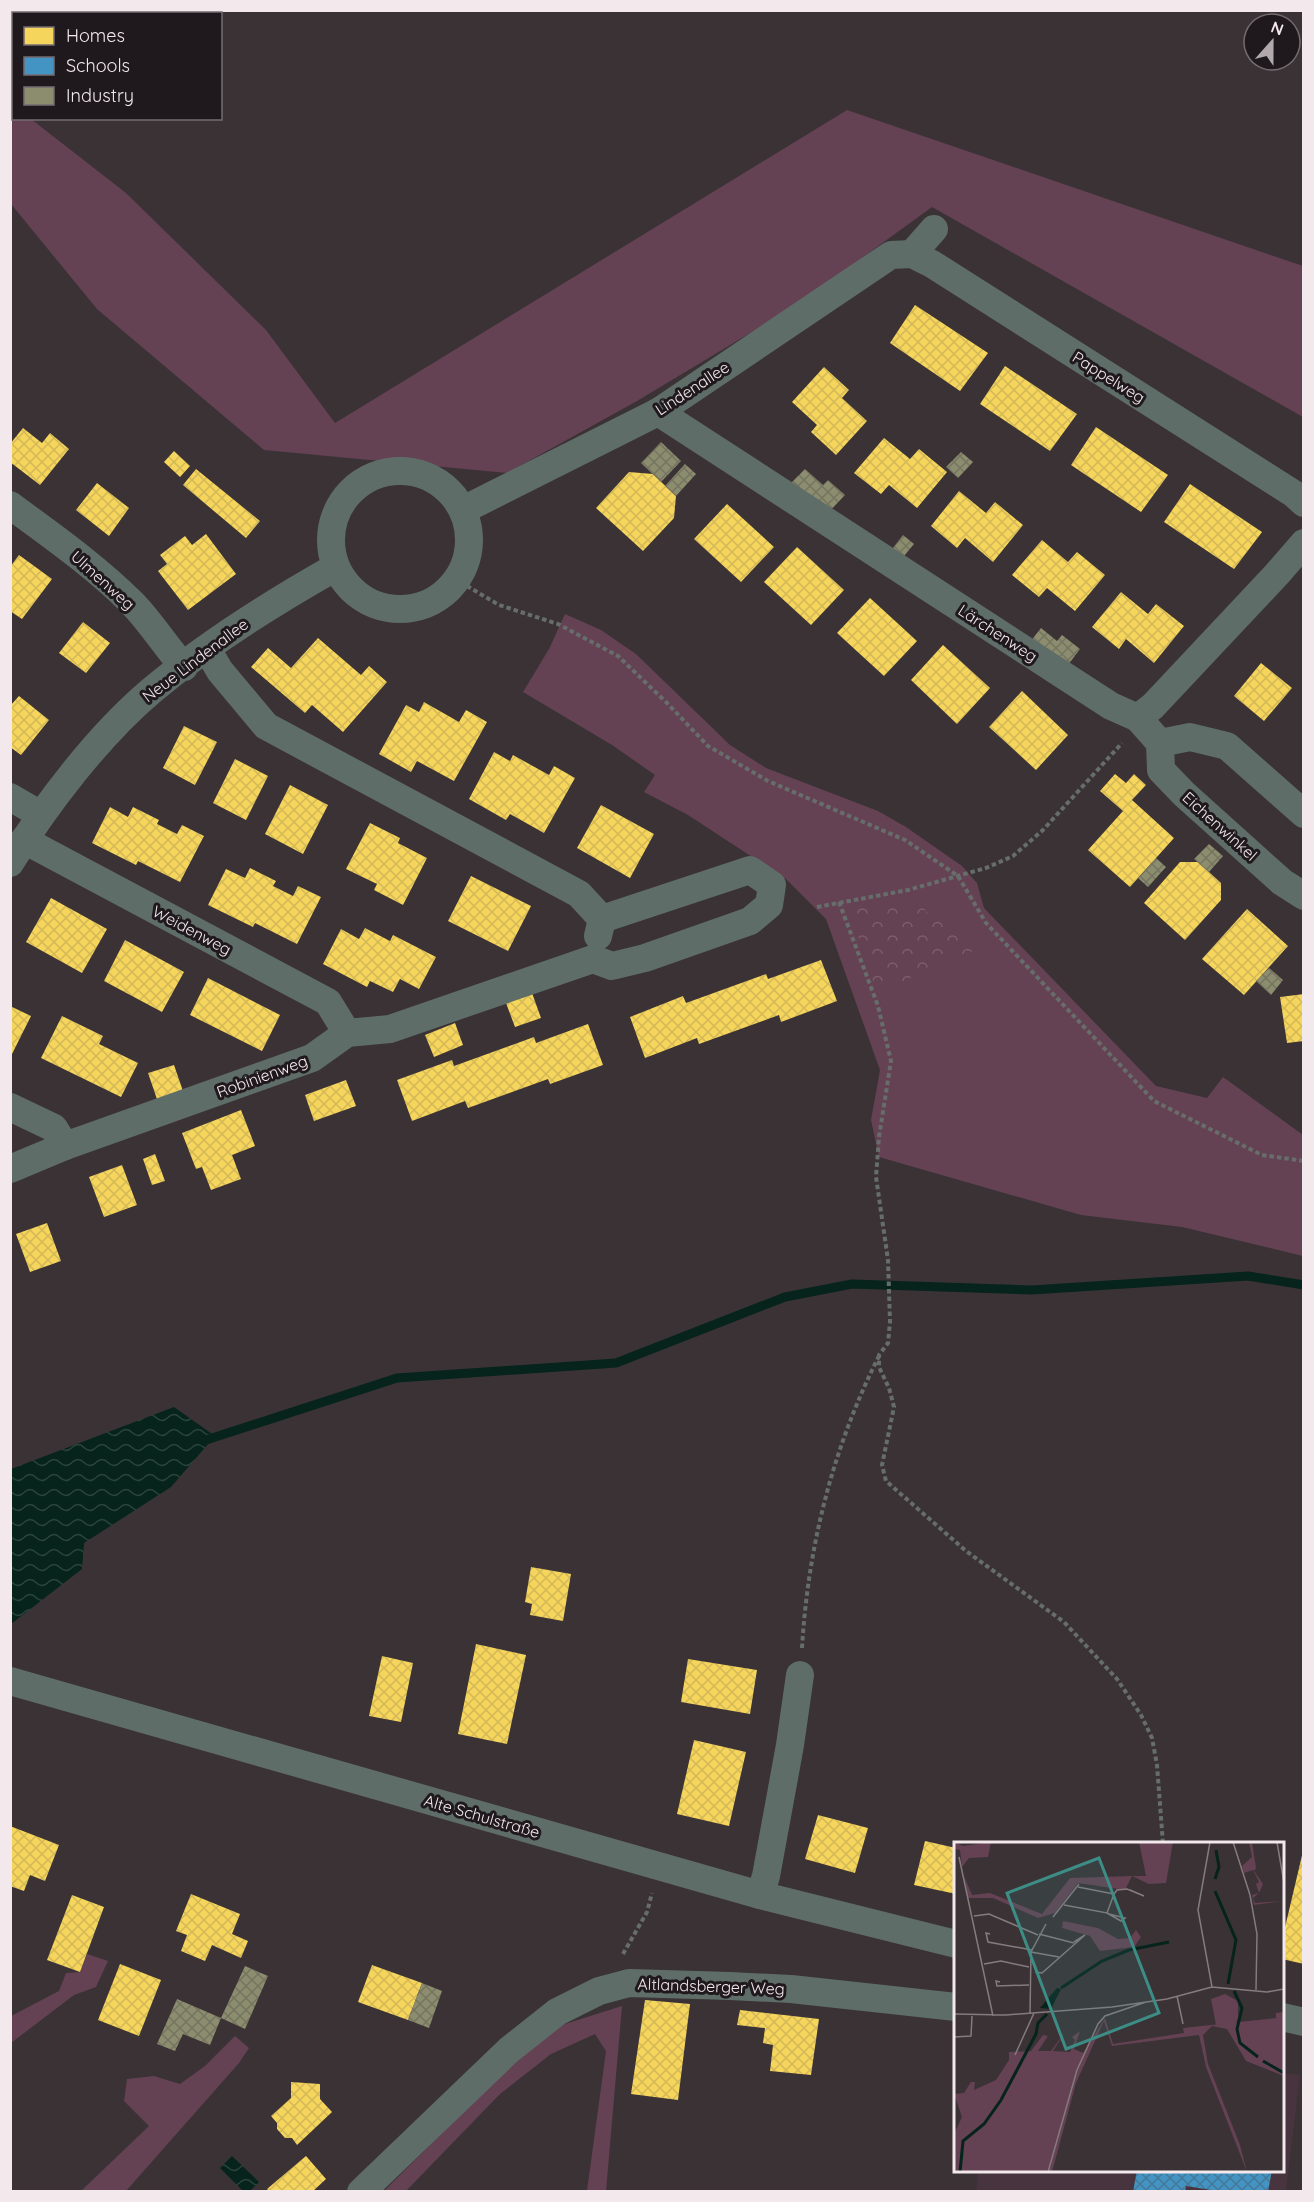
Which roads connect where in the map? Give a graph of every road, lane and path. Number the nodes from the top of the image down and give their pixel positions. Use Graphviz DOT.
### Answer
graph roads {
  1 [pos="934,229"];
  2 [pos="912,254"];
  3 [pos="658,412"];
  4 [pos="1304,503"];
  5 [pos="10,505"];
  6 [pos="463,510"];
  7 [pos="1304,543"];
  8 [pos="336,567"];
  9 [pos="467,586"];
  10 [pos="207,649"];
  11 [pos="184,667"];
  12 [pos="1138,718"];
  13 [pos="1161,743"];
  14 [pos="10,798"];
  15 [pos="1304,814"];
  16 [pos="41,815"];
  17 [pos="17,852"];
  18 [pos="958,876"];
  19 [pos="1304,896"];
  20 [pos="839,902"];
  21 [pos="817,907"];
  22 [pos="602,919"];
  23 [pos="593,958"];
  24 [pos="347,1033"];
  25 [pos="10,1107"];
  26 [pos="65,1146"];
  27 [pos="1304,1161"];
  28 [pos="10,1168"];
  29 [pos="879,1355"];
  30 [pos="800,1675"];
  31 [pos="10,1681"];
  32 [pos="1163,1842"];
  33 [pos="658,1866"];
  34 [pos="760,1895"];
  35 [pos="954,1944"];
  36 [pos="617,1985"];
  37 [pos="954,2007"];
  38 [pos="1284,2017"];
  39 [pos="1304,2022"];
  40 [pos="361,2192"];
  1 -- 2 [label="street"];
  2 -- 3 [label="street, Lindenallee"];
  2 -- 4 [label="street, Pappelweg"];
  3 -- 6 [label="street, Lindenallee"];
  3 -- 12 [label="street, Lärchenweg"];
  5 -- 11 [label="street, Ulmenweg"];
  6 -- 8 [label="street"];
  6 -- 8 [label="street"];
  7 -- 12 [label="street"];
  8 -- 10 [label="street, Neue Lindenallee"];
  9 -- 18 [label="path"];
  10 -- 11 [label="street, Neue Lindenallee"];
  10 -- 22 [label="street"];
  11 -- 16 [label="street, Neue Lindenallee"];
  12 -- 13 [label="street"];
  12 -- 18 [label="path"];
  13 -- 15 [label="street"];
  13 -- 19 [label="street, Eichenwinkel"];
  14 -- 16 [label="street"];
  16 -- 17 [label="street, Neue Lindenallee"];
  17 -- 24 [label="street, Weidenweg"];
  18 -- 20 [label="path"];
  18 -- 27 [label="path"];
  20 -- 21 [label="path"];
  20 -- 29 [label="path"];
  22 -- 23 [label="street"];
  22 -- 23 [label="street"];
  23 -- 24 [label="street"];
  24 -- 26 [label="street, Robinienweg"];
  25 -- 26 [label="street"];
  26 -- 28 [label="street, Robinienweg"];
  29 -- 30 [label="path"];
  29 -- 32 [label="path"];
  30 -- 34 [label="street"];
  31 -- 33 [label="street, Alte Schulstraße"];
  33 -- 34 [label="street, Alte Schulstraße"];
  33 -- 36 [label="path"];
  34 -- 35 [label="street, Alte Schulstraße"];
  36 -- 37 [label="street, Altlandsberger Weg"];
  36 -- 40 [label="street, Altlandsberger Weg"];
  38 -- 39 [label="street"];
}
